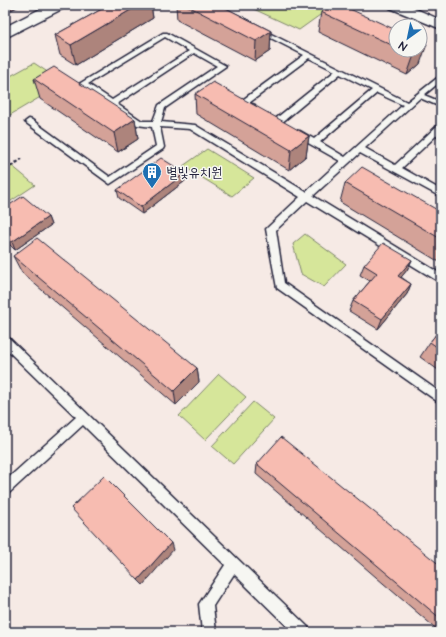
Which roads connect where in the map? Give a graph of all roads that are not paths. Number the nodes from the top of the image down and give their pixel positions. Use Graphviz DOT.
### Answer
graph roads {
  1 [pos="59,5"];
  2 [pos="395,5"];
  3 [pos="441,25"];
  4 [pos="252,26"];
  5 [pos="5,33"];
  6 [pos="195,50"];
  7 [pos="309,55"];
  8 [pos="340,70"];
  9 [pos="441,77"];
  10 [pos="377,89"];
  11 [pos="419,95"];
  12 [pos="111,104"];
  13 [pos="408,105"];
  14 [pos="441,106"];
  15 [pos="257,110"];
  16 [pos="29,122"];
  17 [pos="156,125"];
  18 [pos="441,127"];
  19 [pos="314,143"];
  20 [pos="360,148"];
  21 [pos="346,161"];
  22 [pos="396,169"];
  23 [pos="441,193"];
  24 [pos="307,196"];
  25 [pos="441,279"];
  26 [pos="5,341"];
  27 [pos="441,399"];
  28 [pos="84,417"];
  29 [pos="5,489"];
  30 [pos="233,564"];
  31 [pos="209,632"];
  32 [pos="303,632"];
  1 -- 5 [label="main road"];
  2 -- 3 [label="main road"];
  4 -- 7 [label="lane"];
  6 -- 12 [label="lane"];
  6 -- 12 [label="lane"];
  6 -- 17 [label="lane"];
  7 -- 8 [label="lane"];
  7 -- 15 [label="lane"];
  8 -- 10 [label="lane"];
  8 -- 19 [label="lane"];
  9 -- 11 [label="lane"];
  10 -- 13 [label="lane"];
  10 -- 19 [label="lane"];
  11 -- 13 [label="lane"];
  11 -- 14 [label="lane"];
  12 -- 17 [label="lane"];
  13 -- 20 [label="lane"];
  16 -- 17 [label="lane"];
  17 -- 24 [label="lane"];
  18 -- 22 [label="lane"];
  19 -- 21 [label="lane"];
  20 -- 21 [label="lane"];
  20 -- 22 [label="lane"];
  21 -- 24 [label="lane"];
  22 -- 23 [label="lane"];
  24 -- 25 [label="lane"];
  24 -- 27 [label="lane"];
  26 -- 28 [label="lane"];
  28 -- 29 [label="lane"];
  28 -- 30 [label="lane"];
  30 -- 31 [label="lane"];
  30 -- 32 [label="lane"];
}
